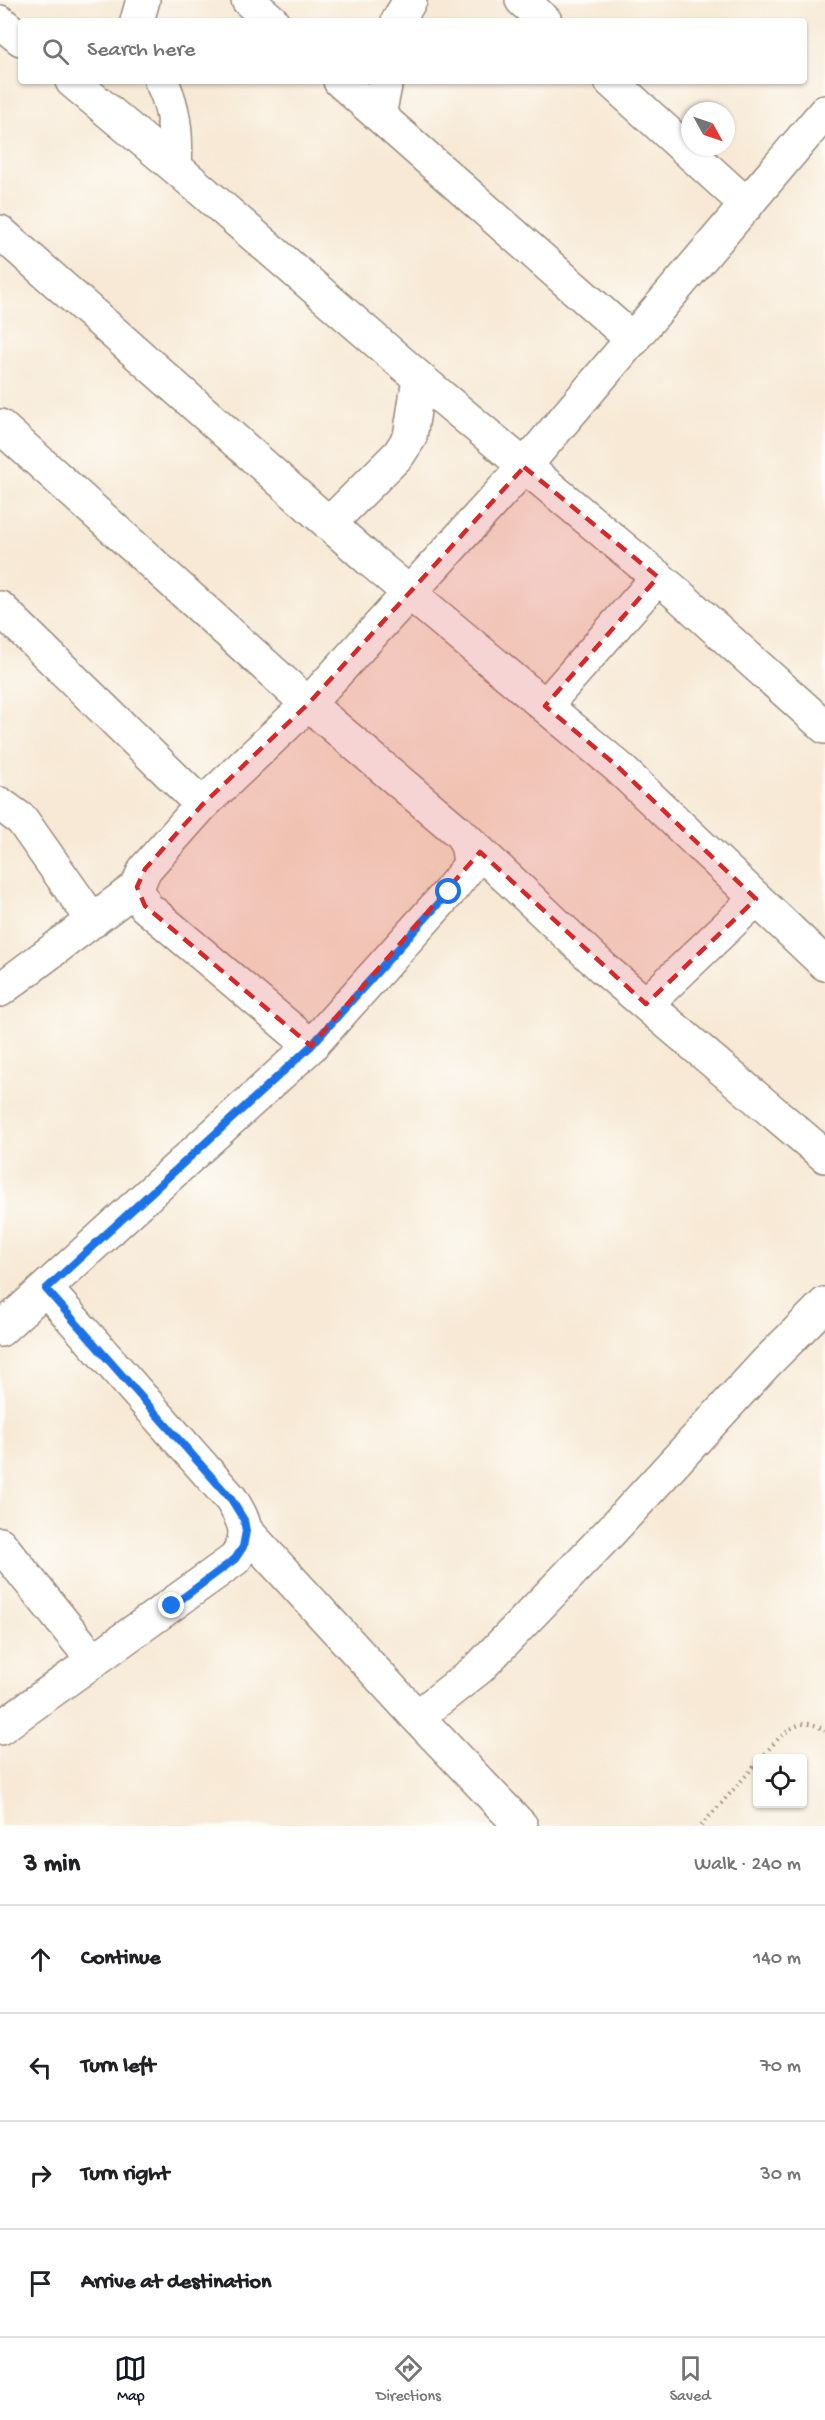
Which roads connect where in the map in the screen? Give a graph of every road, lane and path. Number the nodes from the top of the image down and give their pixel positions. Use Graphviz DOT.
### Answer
graph roads {
  1 [pos="13,0"];
  2 [pos="143,0"];
  3 [pos="248,0"];
  4 [pos="410,0"];
  5 [pos="522,0"];
  6 [pos="0,14"];
  7 [pos="137,18"];
  8 [pos="269,18"];
  9 [pos="400,18"];
  10 [pos="542,18"];
  11 [pos="0,21"];
  12 [pos="18,36"];
  13 [pos="76,84"];
  14 [pos="162,84"];
  15 [pos="343,84"];
  16 [pos="385,84"];
  17 [pos="614,84"];
  18 [pos="825,112"];
  19 [pos="379,115"];
  20 [pos="175,166"];
  21 [pos="747,205"];
  22 [pos="0,232"];
  23 [pos="633,340"];
  24 [pos="419,378"];
  25 [pos="0,426"];
  26 [pos="524,467"];
  27 [pos="329,524"];
  28 [pos="658,577"];
  29 [pos="411,593"];
  30 [pos="0,608"];
  31 [pos="308,704"];
  32 [pos="545,706"];
  33 [pos="825,728"];
  34 [pos="0,804"];
  35 [pos="202,805"];
  36 [pos="462,835"];
  37 [pos="137,887"];
  38 [pos="756,899"];
  39 [pos="93,921"];
  40 [pos="825,964"];
  41 [pos="0,990"];
  42 [pos="646,1004"];
  43 [pos="311,1046"];
  44 [pos="825,1156"];
  45 [pos="46,1289"];
  46 [pos="825,1304"];
  47 [pos="0,1330"];
  48 [pos="246,1531"];
  49 [pos="0,1544"];
  50 [pos="94,1661"];
  51 [pos="417,1717"];
  52 [pos="0,1728"];
  53 [pos="825,1731"];
  54 [pos="765,1754"];
  55 [pos="753,1768"];
  56 [pos="521,1826"];
  57 [pos="700,1826"];
  1 -- 6 [label="street"];
  2 -- 7 [label="street"];
  3 -- 8 [label="street"];
  4 -- 9 [label="street"];
  5 -- 10 [label="street"];
  11 -- 12 [label="street"];
  13 -- 20 [label="street"];
  14 -- 20 [label="street"];
  15 -- 19 [label="street"];
  16 -- 19 [label="street"];
  17 -- 21 [label="street"];
  18 -- 21 [label="street"];
  19 -- 23 [label="street"];
  20 -- 24 [label="street"];
  21 -- 23 [label="street"];
  22 -- 27 [label="street"];
  23 -- 26 [label="street"];
  24 -- 26 [label="street"];
  24 -- 27 [label="street"];
  25 -- 31 [label="street"];
  26 -- 28 [label="street"];
  26 -- 29 [label="street"];
  27 -- 29 [label="street"];
  28 -- 32 [label="street"];
  28 -- 33 [label="street"];
  29 -- 31 [label="street"];
  29 -- 32 [label="street"];
  30 -- 35 [label="street"];
  31 -- 35 [label="street"];
  31 -- 36 [label="street"];
  32 -- 38 [label="street"];
  34 -- 39 [label="street"];
  35 -- 37 [label="street"];
  36 -- 42 [label="street"];
  36 -- 43 [label="street"];
  37 -- 39 [label="street"];
  37 -- 43 [label="street"];
  38 -- 40 [label="street"];
  38 -- 42 [label="street"];
  39 -- 41 [label="street"];
  42 -- 44 [label="street"];
  43 -- 45 [label="street"];
  45 -- 47 [label="street"];
  45 -- 48 [label="street"];
  46 -- 51 [label="street"];
  48 -- 50 [label="street"];
  48 -- 51 [label="street"];
  49 -- 50 [label="street"];
  50 -- 52 [label="street"];
  51 -- 56 [label="street"];
  53 -- 54 [label="path"];
  55 -- 57 [label="path"];
}
